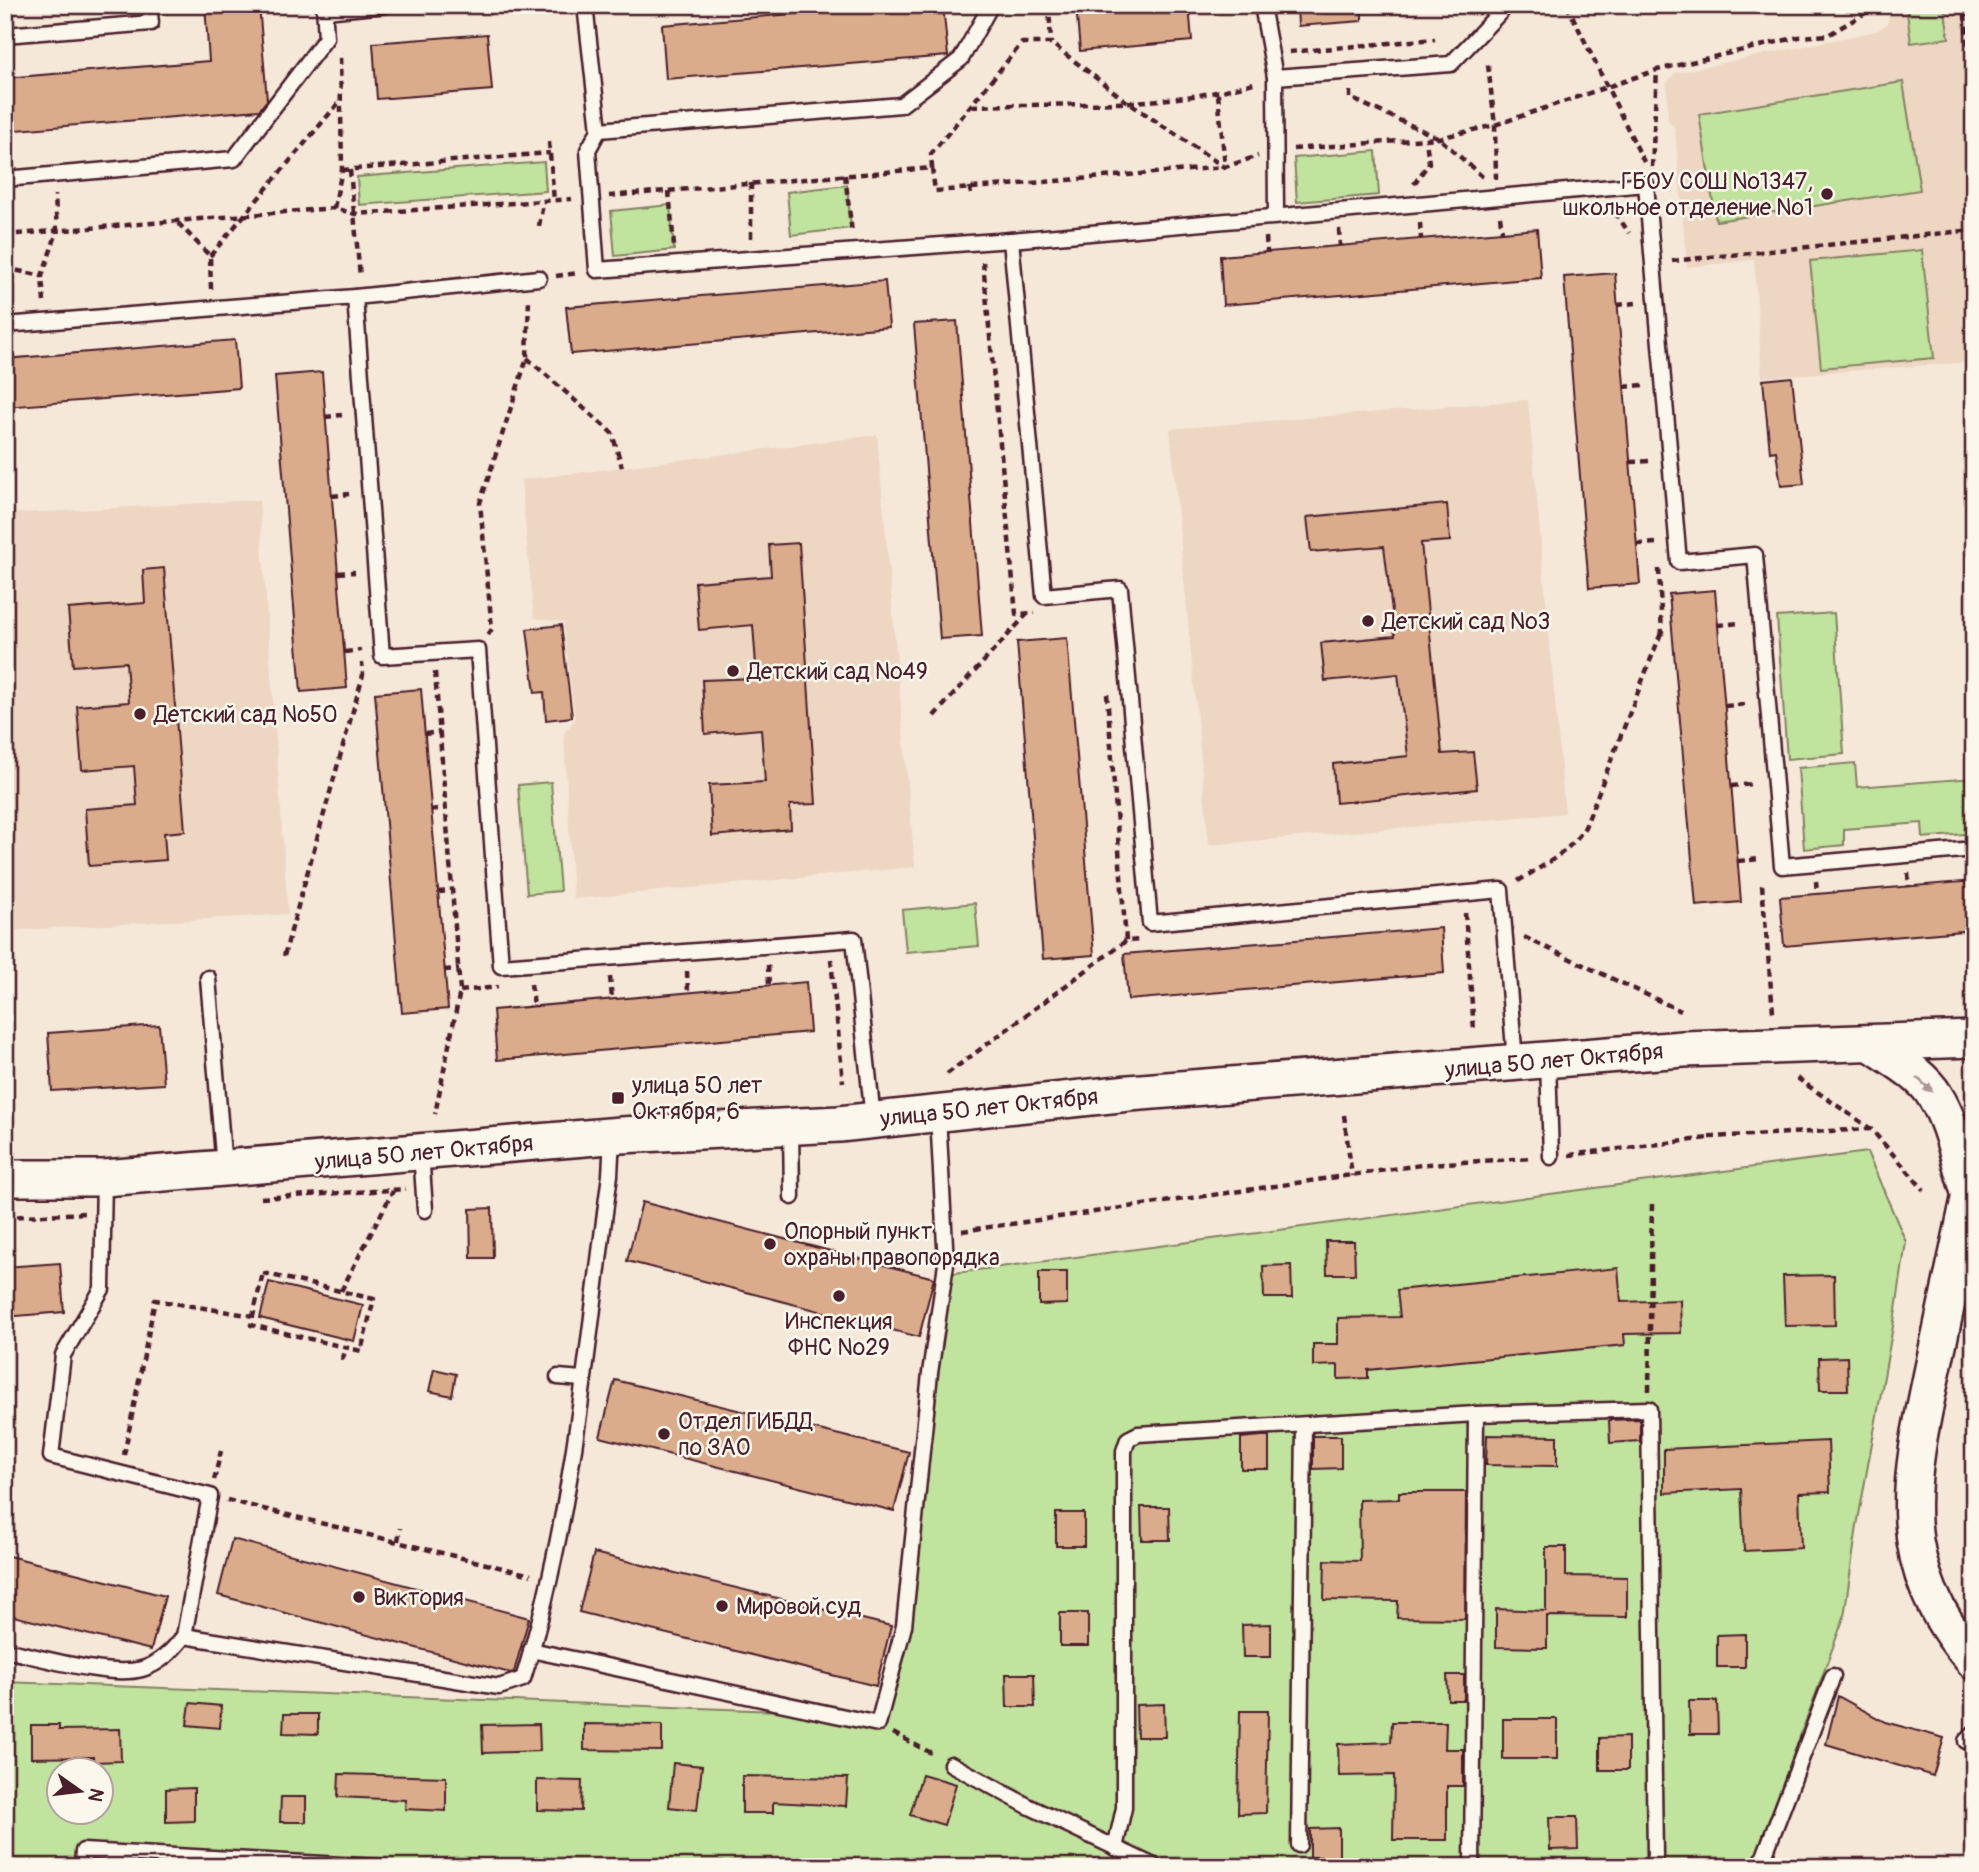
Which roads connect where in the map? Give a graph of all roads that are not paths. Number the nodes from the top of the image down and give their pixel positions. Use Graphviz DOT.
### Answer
graph roads {
  1 [pos="149,5"];
  2 [pos="385,5"];
  3 [pos="585,5"];
  4 [pos="991,5"];
  5 [pos="1262,5"];
  6 [pos="1507,5"];
  7 [pos="324,8"];
  8 [pos="5,35"];
  9 [pos="1275,77"];
  10 [pos="599,130"];
  11 [pos="5,179"];
  12 [pos="1276,216"];
  13 [pos="1011,246"];
  14 [pos="539,278"];
  15 [pos="355,297"];
  16 [pos="5,325"];
  17 [pos="1974,849"];
  18 [pos="208,978"];
  19 [pos="1974,1040"];
  20 [pos="1871,1043"];
  21 [pos="1531,1062"];
  22 [pos="938,1115"];
  23 [pos="873,1119"];
  24 [pos="791,1127"];
  25 [pos="612,1136"];
  26 [pos="421,1152"];
  27 [pos="1551,1157"];
  28 [pos="224,1168"];
  29 [pos="5,1178"];
  30 [pos="104,1178"];
  31 [pos="792,1197"];
  32 [pos="1970,1205"];
  33 [pos="425,1210"];
  34 [pos="558,1377"];
  35 [pos="582,1379"];
  36 [pos="1476,1415"];
  37 [pos="1304,1425"];
  38 [pos="184,1636"];
  39 [pos="5,1650"];
  40 [pos="531,1650"];
  41 [pos="1974,1661"];
  42 [pos="1833,1676"];
  43 [pos="951,1764"];
  44 [pos="1299,1845"];
  45 [pos="1115,1848"];
  46 [pos="82,1867"];
  47 [pos="379,1867"];
  48 [pos="1156,1867"];
  49 [pos="1472,1867"];
  50 [pos="1651,1867"];
  51 [pos="1759,1867"];
  1 -- 8 [label="lane"];
  2 -- 7 [label="lane"];
  3 -- 10 [label="lane"];
  4 -- 10 [label="lane"];
  5 -- 9 [label="lane"];
  6 -- 9 [label="lane"];
  7 -- 11 [label="lane"];
  9 -- 12 [label="lane"];
  10 -- 13 [label="lane"];
  12 -- 13 [label="lane"];
  12 -- 17 [label="lane"];
  13 -- 21 [label="lane"];
  14 -- 15 [label="lane"];
  15 -- 16 [label="lane"];
  15 -- 23 [label="lane"];
  18 -- 28 [label="lane"];
  19 -- 20 [label="street, улица 50 лет Октября"];
  20 -- 21 [label="street, улица 50 лет Октября"];
  20 -- 32 [label="street, one-way"];
  21 -- 22 [label="street, улица 50 лет Октября"];
  21 -- 27 [label="lane"];
  22 -- 23 [label="street, улица 50 лет Октября"];
  22 -- 40 [label="lane"];
  23 -- 24 [label="street, улица 50 лет Октября"];
  24 -- 25 [label="street, улица 50 лет Октября"];
  24 -- 31 [label="lane"];
  25 -- 26 [label="street, улица 50 лет Октября"];
  25 -- 35 [label="lane"];
  26 -- 28 [label="street, улица 50 лет Октября"];
  26 -- 33 [label="lane"];
  28 -- 30 [label="street, улица 50 лет Октября"];
  29 -- 30 [label="street, улица 50 лет Октября"];
  30 -- 38 [label="lane"];
  32 -- 41 [label="street"];
  34 -- 35 [label="lane"];
  35 -- 40 [label="lane"];
  36 -- 37 [label="lane"];
  36 -- 49 [label="lane"];
  36 -- 50 [label="lane"];
  37 -- 44 [label="lane"];
  37 -- 45 [label="lane"];
  38 -- 39 [label="lane"];
  38 -- 40 [label="lane"];
  42 -- 51 [label="lane"];
  43 -- 45 [label="lane"];
  45 -- 48 [label="lane"];
  46 -- 47 [label="lane"];
}
